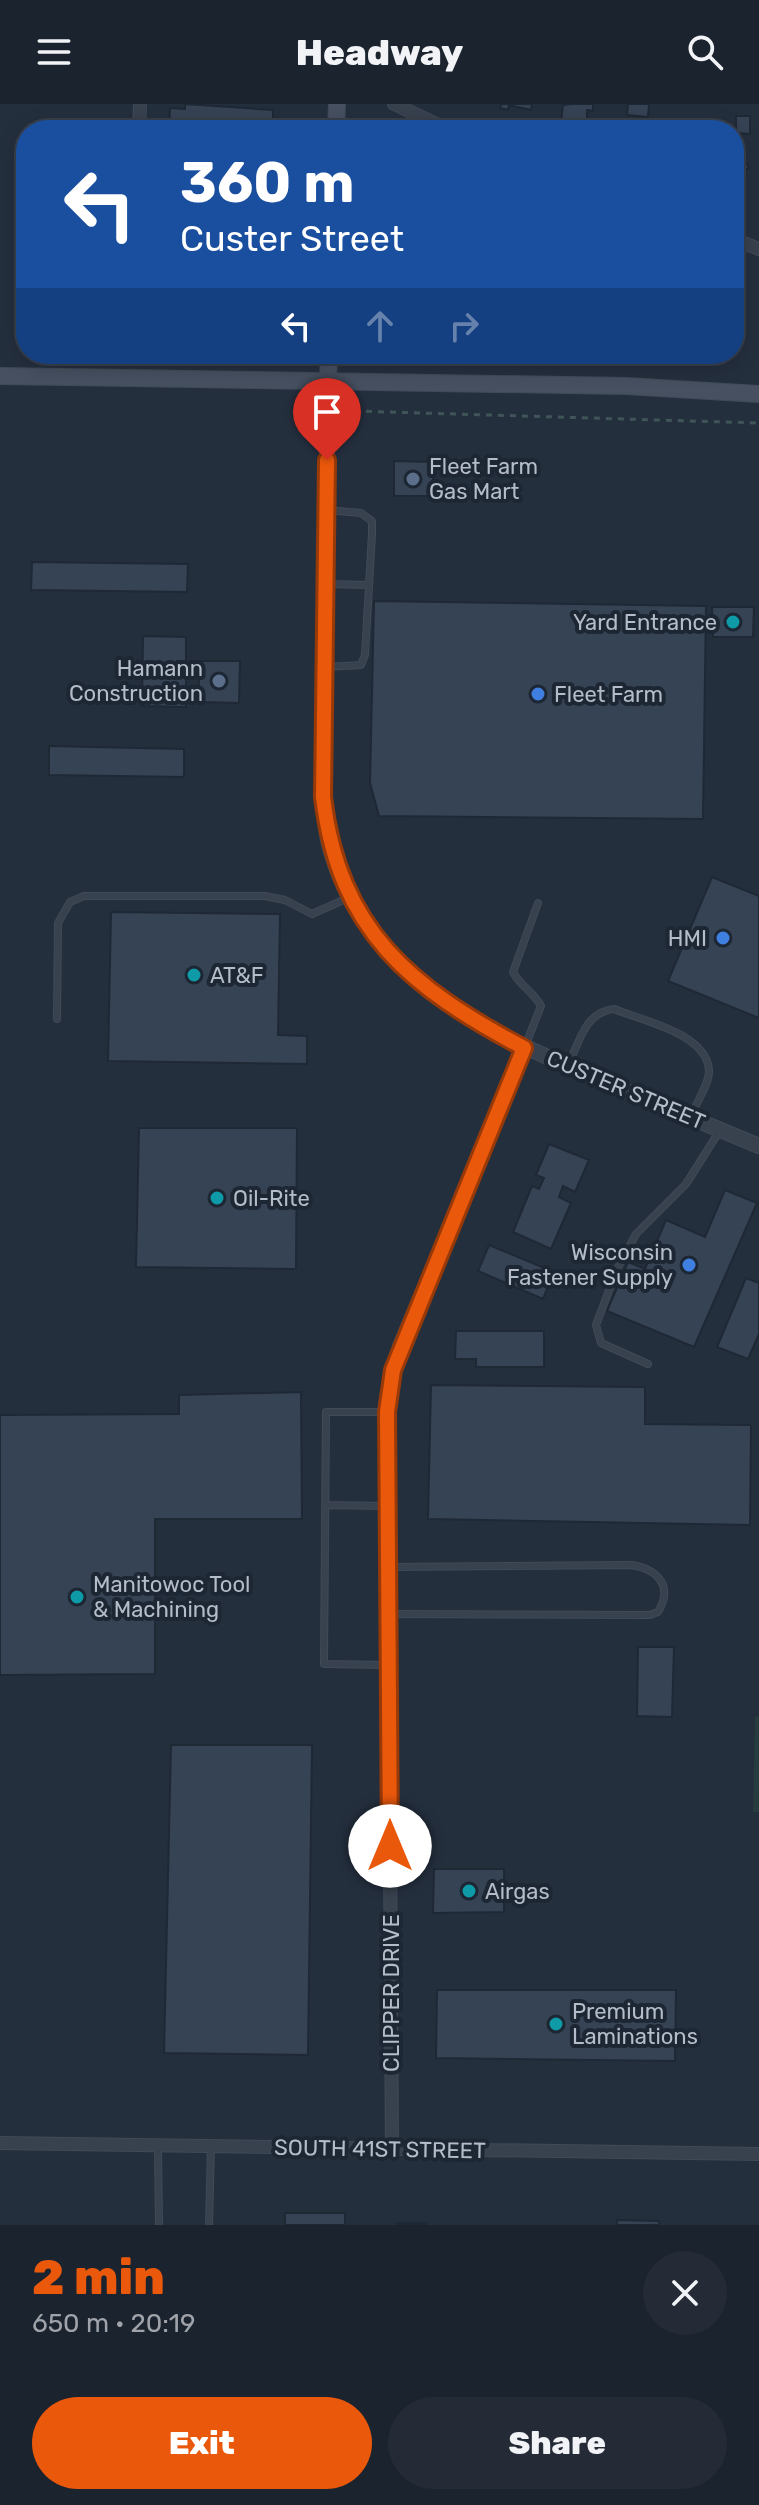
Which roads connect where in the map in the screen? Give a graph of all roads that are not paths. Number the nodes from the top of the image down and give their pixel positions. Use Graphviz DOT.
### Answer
graph roads {
  1 [pos="394,104"];
  2 [pos="428,120"];
  3 [pos="329,364"];
  4 [pos="0,376"];
  5 [pos="328,381"];
  6 [pos="759,394"];
  7 [pos="326,510"];
  8 [pos="326,584"];
  9 [pos="369,585"];
  10 [pos="325,667"];
  11 [pos="352,896"];
  12 [pos="538,903"];
  13 [pos="57,1019"];
  14 [pos="524,1048"];
  15 [pos="568,1066"];
  16 [pos="690,1118"];
  17 [pos="720,1130"];
  18 [pos="759,1146"];
  19 [pos="648,1364"];
  20 [pos="387,1412"];
  21 [pos="325,1505"];
  22 [pos="388,1506"];
  23 [pos="389,1567"];
  24 [pos="389,1614"];
  25 [pos="389,1665"];
  26 [pos="0,2143"];
  27 [pos="158,2146"];
  28 [pos="211,2146"];
  29 [pos="392,2149"];
  30 [pos="759,2154"];
  31 [pos="159,2225"];
  32 [pos="209,2225"];
  1 -- 2 [label="street"];
  3 -- 5 [label="main road"];
  4 -- 5 [label="main road"];
  5 -- 6 [label="main road"];
  5 -- 7 [label="street, CUSTER STREET"];
  7 -- 8 [label="street, CUSTER STREET"];
  7 -- 9 [label="lane"];
  8 -- 9 [label="lane"];
  8 -- 10 [label="street, CUSTER STREET"];
  9 -- 10 [label="lane"];
  10 -- 11 [label="street, CUSTER STREET"];
  11 -- 13 [label="lane"];
  11 -- 14 [label="street, CUSTER STREET"];
  12 -- 14 [label="lane"];
  14 -- 15 [label="street, CUSTER STREET"];
  14 -- 20 [label="street, CLIPPER DRIVE"];
  15 -- 16 [label="street, CUSTER STREET"];
  15 -- 16 [label="lane"];
  16 -- 17 [label="street, CUSTER STREET"];
  17 -- 18 [label="street, CUSTER STREET"];
  17 -- 19 [label="lane"];
  20 -- 21 [label="lane"];
  20 -- 22 [label="street, CLIPPER DRIVE"];
  21 -- 22 [label="lane"];
  21 -- 25 [label="lane"];
  22 -- 23 [label="street, CLIPPER DRIVE"];
  23 -- 24 [label="street, CLIPPER DRIVE"];
  23 -- 24 [label="lane"];
  24 -- 25 [label="street, CLIPPER DRIVE"];
  25 -- 29 [label="street, CLIPPER DRIVE"];
  26 -- 27 [label="street, SOUTH 41ST STREET"];
  27 -- 28 [label="street, SOUTH 41ST STREET"];
  27 -- 31 [label="lane"];
  28 -- 29 [label="street, SOUTH 41ST STREET"];
  28 -- 32 [label="lane"];
  29 -- 30 [label="street, SOUTH 41ST STREET"];
}
